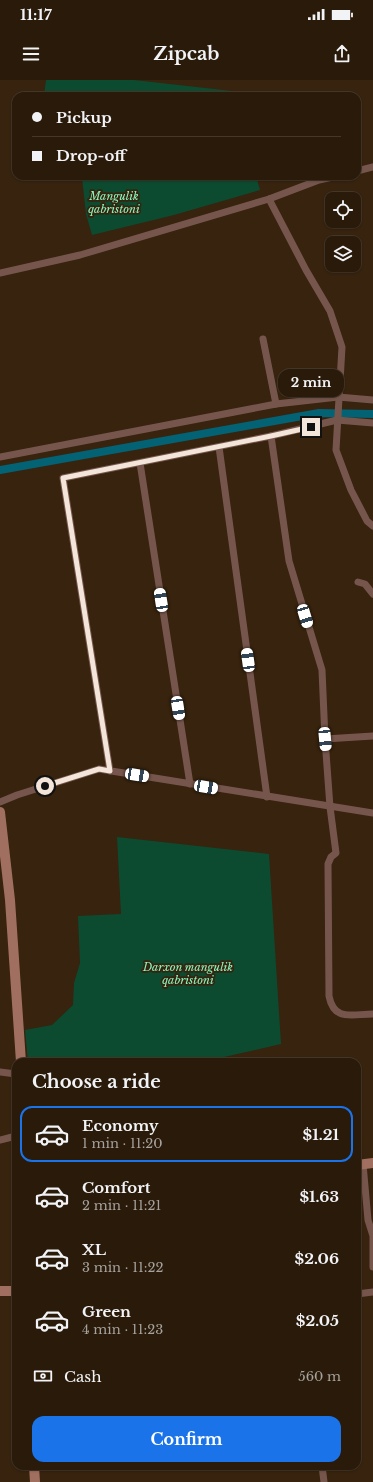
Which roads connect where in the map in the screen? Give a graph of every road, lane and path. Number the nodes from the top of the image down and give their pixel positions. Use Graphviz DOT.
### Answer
graph roads {
  1 [pos="373,167"];
  2 [pos="361,170"];
  3 [pos="319,180"];
  4 [pos="269,199"];
  5 [pos="0,273"];
  6 [pos="263,339"];
  7 [pos="338,399"];
  8 [pos="373,400"];
  9 [pos="276,404"];
  10 [pos="337,417"];
  11 [pos="373,423"];
  12 [pos="271,436"];
  13 [pos="219,446"];
  14 [pos="0,457"];
  15 [pos="140,463"];
  16 [pos="60,471"];
  17 [pos="63,478"];
  18 [pos="373,526"];
  19 [pos="358,582"];
  20 [pos="373,594"];
  21 [pos="373,736"];
  22 [pos="325,739"];
  23 [pos="110,771"];
  24 [pos="190,784"];
  25 [pos="267,797"];
  26 [pos="0,802"];
  27 [pos="330,807"];
  28 [pos="0,812"];
  29 [pos="373,814"];
  30 [pos="373,1014"];
  31 [pos="21,1058"];
  32 [pos="0,1072"];
  33 [pos="12,1074"];
  34 [pos="12,1137"];
  35 [pos="0,1140"];
  36 [pos="364,1164"];
  37 [pos="373,1267"];
  38 [pos="0,1291"];
  39 [pos="12,1291"];
  40 [pos="373,1292"];
  41 [pos="361,1294"];
  42 [pos="34,1470"];
  43 [pos="322,1470"];
  44 [pos="35,1482"];
  45 [pos="324,1482"];
  1 -- 2 [label="street"];
  3 -- 4 [label="street"];
  4 -- 5 [label="street"];
  4 -- 7 [label="street"];
  6 -- 9 [label="street"];
  7 -- 8 [label="street"];
  7 -- 9 [label="street"];
  7 -- 10 [label="street"];
  9 -- 14 [label="street"];
  10 -- 11 [label="street"];
  10 -- 12 [label="street"];
  10 -- 18 [label="street"];
  12 -- 13 [label="street"];
  12 -- 22 [label="street"];
  13 -- 15 [label="street"];
  13 -- 25 [label="street"];
  15 -- 17 [label="street"];
  15 -- 24 [label="street"];
  16 -- 17 [label="street"];
  17 -- 23 [label="street"];
  19 -- 20 [label="street"];
  21 -- 22 [label="street"];
  22 -- 27 [label="street"];
  23 -- 24 [label="street"];
  23 -- 26 [label="street"];
  24 -- 25 [label="street"];
  25 -- 27 [label="street"];
  27 -- 29 [label="street"];
  27 -- 30 [label="street"];
  28 -- 31 [label="main road"];
  32 -- 33 [label="street"];
  34 -- 35 [label="street"];
  36 -- 37 [label="street"];
  38 -- 39 [label="main road"];
  40 -- 41 [label="street"];
  42 -- 44 [label="main road"];
  43 -- 45 [label="street"];
}
